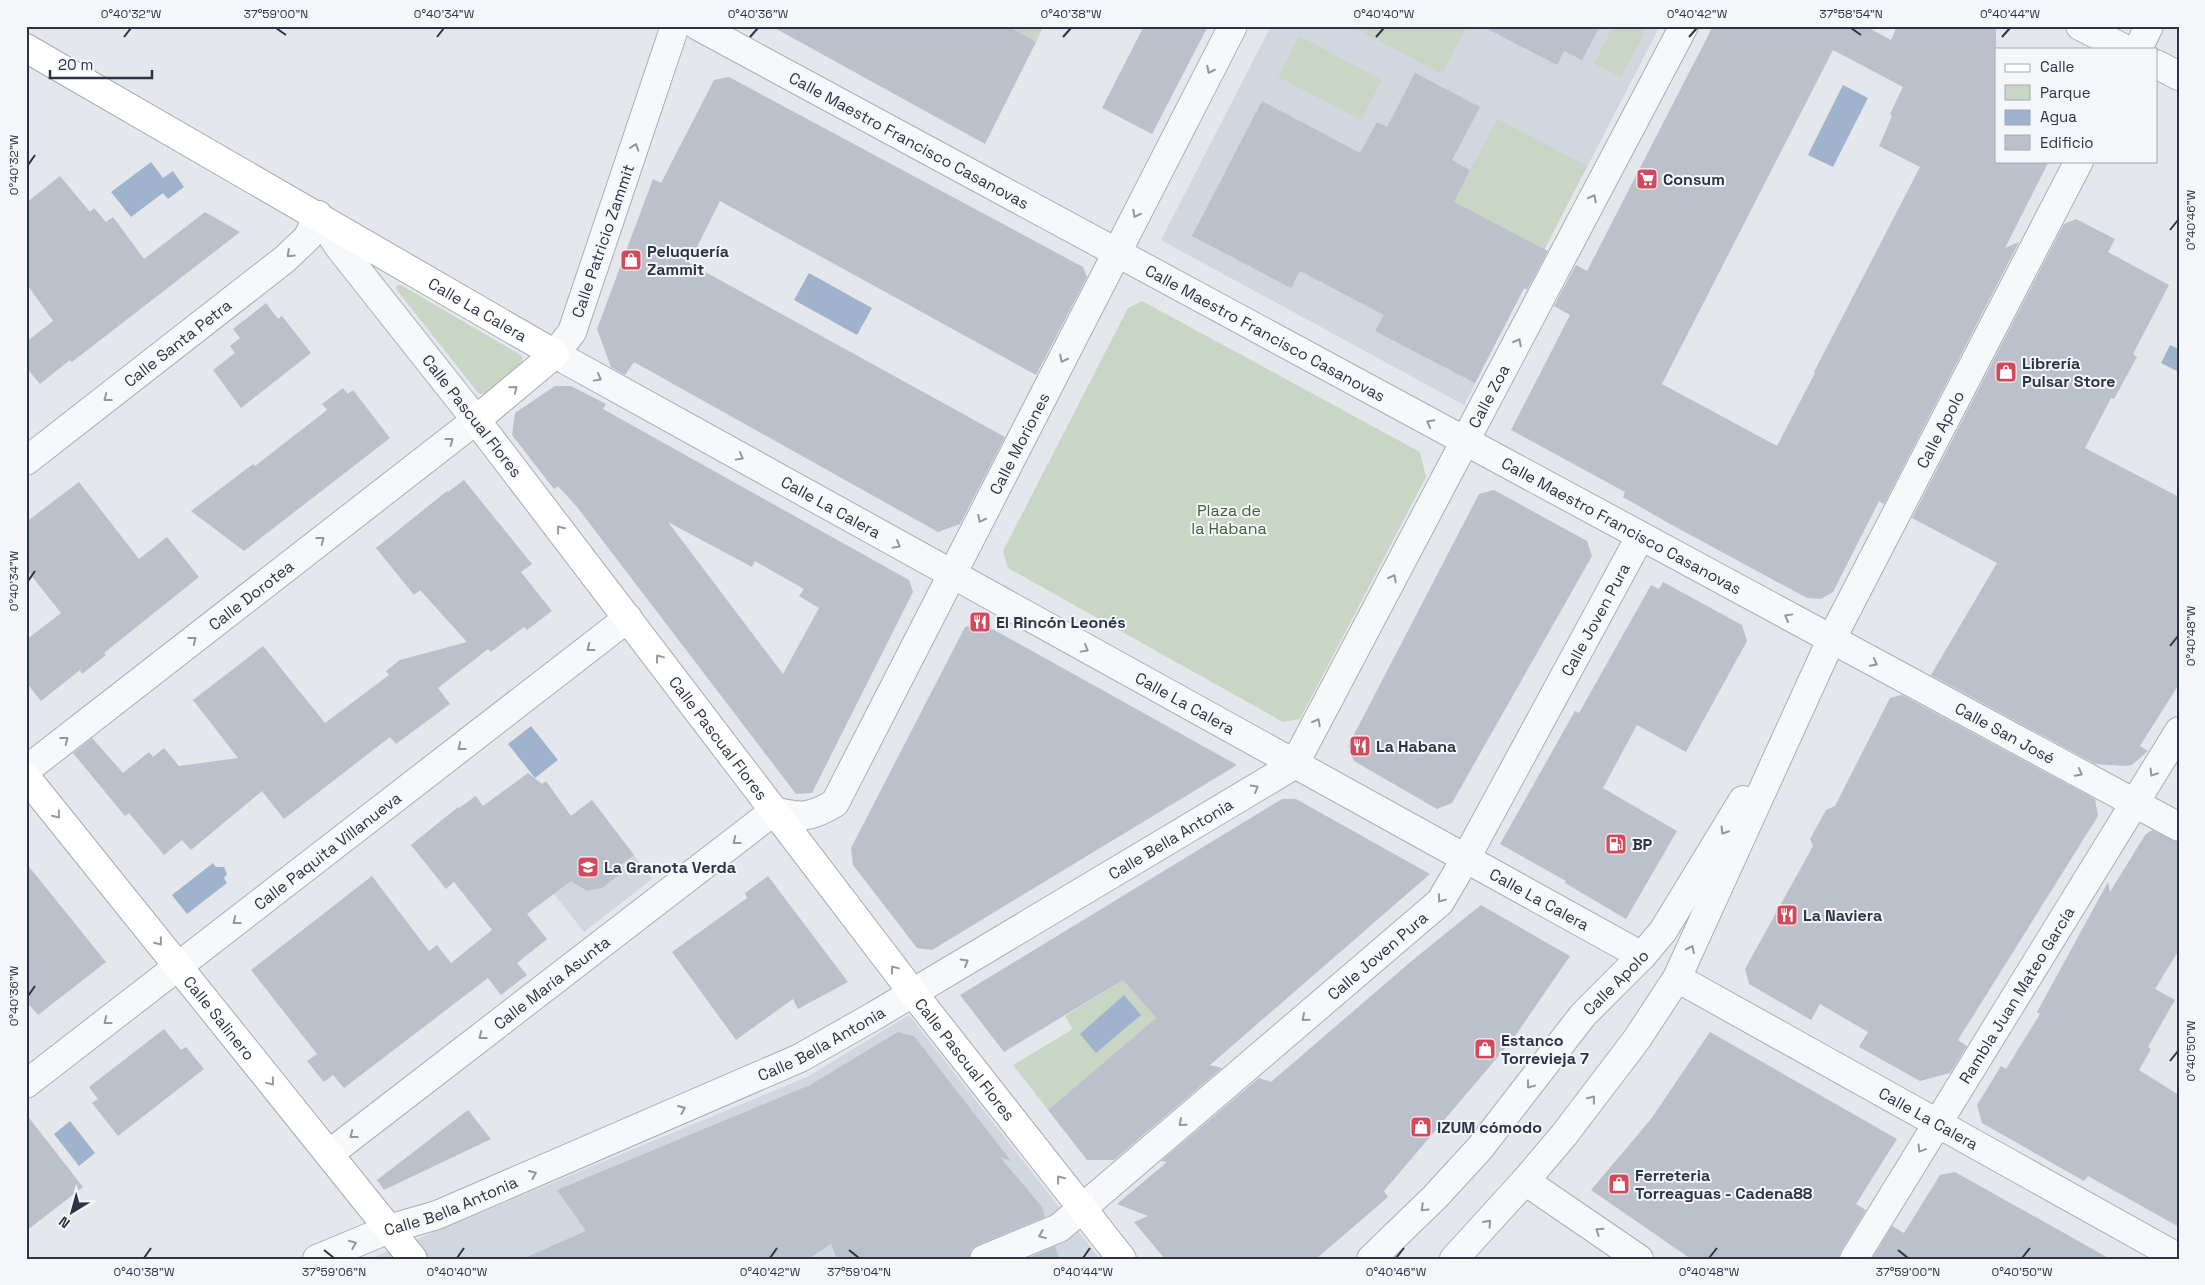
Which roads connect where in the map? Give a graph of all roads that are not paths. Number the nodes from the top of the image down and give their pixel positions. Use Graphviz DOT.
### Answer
graph roads {
  1 [pos="676,26"];
  2 [pos="698,26"];
  3 [pos="1233,26"];
  4 [pos="1684,26"];
  5 [pos="2080,26"];
  6 [pos="2149,26"];
  7 [pos="26,48"];
  8 [pos="2123,48"];
  9 [pos="2138,48"];
  10 [pos="2158,65"];
  11 [pos="2179,76"];
  12 [pos="2078,162"];
  13 [pos="318,215"];
  14 [pos="1117,253"];
  15 [pos="555,354"];
  16 [pos="476,420"];
  17 [pos="1465,441"];
  18 [pos="26,460"];
  19 [pos="1640,536"];
  20 [pos="952,575"];
  21 [pos="628,618"];
  22 [pos="1831,640"];
  23 [pos="1804,700"];
  24 [pos="2179,731"];
  25 [pos="1294,765"];
  26 [pos="26,770"];
  27 [pos="26,777"];
  28 [pos="2135,803"];
  29 [pos="774,811"];
  30 [pos="2179,827"];
  31 [pos="1466,858"];
  32 [pos="1642,956"];
  33 [pos="178,966"];
  34 [pos="1677,978"];
  35 [pos="913,993"];
  36 [pos="26,1084"];
  37 [pos="1937,1123"];
  38 [pos="329,1154"];
  39 [pos="1525,1181"];
  40 [pos="1083,1209"];
  41 [pos="389,1229"];
  42 [pos="2179,1258"];
  43 [pos="317,1259"];
  44 [pos="413,1259"];
  45 [pos="984,1259"];
  46 [pos="1122,1259"];
  47 [pos="1371,1259"];
  48 [pos="1454,1259"];
  49 [pos="1639,1259"];
  50 [pos="1854,1259"];
  15 -- 1 [label="street, Calle Patricio Zammit, one-way"];
  2 -- 14 [label="street, Calle Maestro Francisco Casanovas"];
  3 -- 14 [label="street, Calle Moriones, one-way"];
  17 -- 4 [label="street, Calle Zoa, one-way"];
  5 -- 8 [label="street"];
  6 -- 9 [label="street"];
  7 -- 13 [label="main road, Calle La Calera"];
  10 -- 11 [label="street"];
  12 -- 22 [label="street, Calle Apolo"];
  13 -- 15 [label="main road, Calle La Calera"];
  13 -- 16 [label="street, Calle Pascual Flores"];
  13 -- 18 [label="street, Calle Santa Petra, one-way"];
  17 -- 14 [label="street, Calle Maestro Francisco Casanovas, one-way"];
  14 -- 20 [label="street, Calle Moriones, one-way"];
  16 -- 15 [label="main road, Calle Patricio Zammit, one-way"];
  15 -- 20 [label="street, Calle La Calera, one-way"];
  21 -- 16 [label="main road, Calle Pascual Flores, one-way"];
  26 -- 16 [label="street, Calle Dorotea, one-way"];
  17 -- 19 [label="street, Calle Maestro Francisco Casanovas"];
  25 -- 17 [label="street, Calle Zoa, one-way"];
  22 -- 19 [label="street, Calle Maestro Francisco Casanovas, one-way"];
  19 -- 31 [label="street, Calle Joven Pura"];
  20 -- 25 [label="street, Calle La Calera, one-way"];
  20 -- 29 [label="street, Calle Moriones"];
  29 -- 21 [label="main road, Calle Pascual Flores, one-way"];
  21 -- 33 [label="street, Calle Paquita Villanueva, one-way"];
  22 -- 23 [label="street, Calle Apolo"];
  22 -- 28 [label="street, Calle San José, one-way"];
  23 -- 32 [label="street, Calle Apolo, one-way"];
  34 -- 23 [label="street, Calle Apolo, one-way"];
  24 -- 28 [label="street, Rambla Juan Mateo García, one-way"];
  25 -- 31 [label="street, Calle La Calera"];
  35 -- 25 [label="street, Calle Bella Antonia, one-way"];
  27 -- 33 [label="main road, Calle Salinero, one-way"];
  28 -- 30 [label="street, Calle San José"];
  28 -- 37 [label="street, Rambla Juan Mateo García"];
  35 -- 29 [label="main road, Calle Pascual Flores, one-way"];
  29 -- 38 [label="street, Calle María Asunta, one-way"];
  31 -- 32 [label="street, Calle La Calera"];
  31 -- 40 [label="street, Calle Joven Pura, one-way"];
  32 -- 47 [label="street, Calle Apolo, one-way"];
  33 -- 36 [label="street, Calle Paquita Villanueva, one-way"];
  33 -- 38 [label="main road, Calle Salinero, one-way"];
  34 -- 37 [label="street, Calle La Calera"];
  39 -- 34 [label="street, Calle Apolo, one-way"];
  40 -- 35 [label="main road, Calle Pascual Flores, one-way"];
  41 -- 35 [label="street, Calle Bella Antonia, one-way"];
  37 -- 42 [label="street, Calle La Calera"];
  37 -- 50 [label="street, Rambla Juan Mateo García, one-way"];
  38 -- 41 [label="main road, Calle Salinero"];
  48 -- 39 [label="street, Calle Apolo, one-way"];
  49 -- 39 [label="street, one-way"];
  40 -- 45 [label="street, Calle Joven Pura, one-way"];
  40 -- 46 [label="main road, Calle Pascual Flores"];
  43 -- 41 [label="street, Calle Bella Antonia, one-way"];
  41 -- 44 [label="main road, Calle Salinero"];
}
